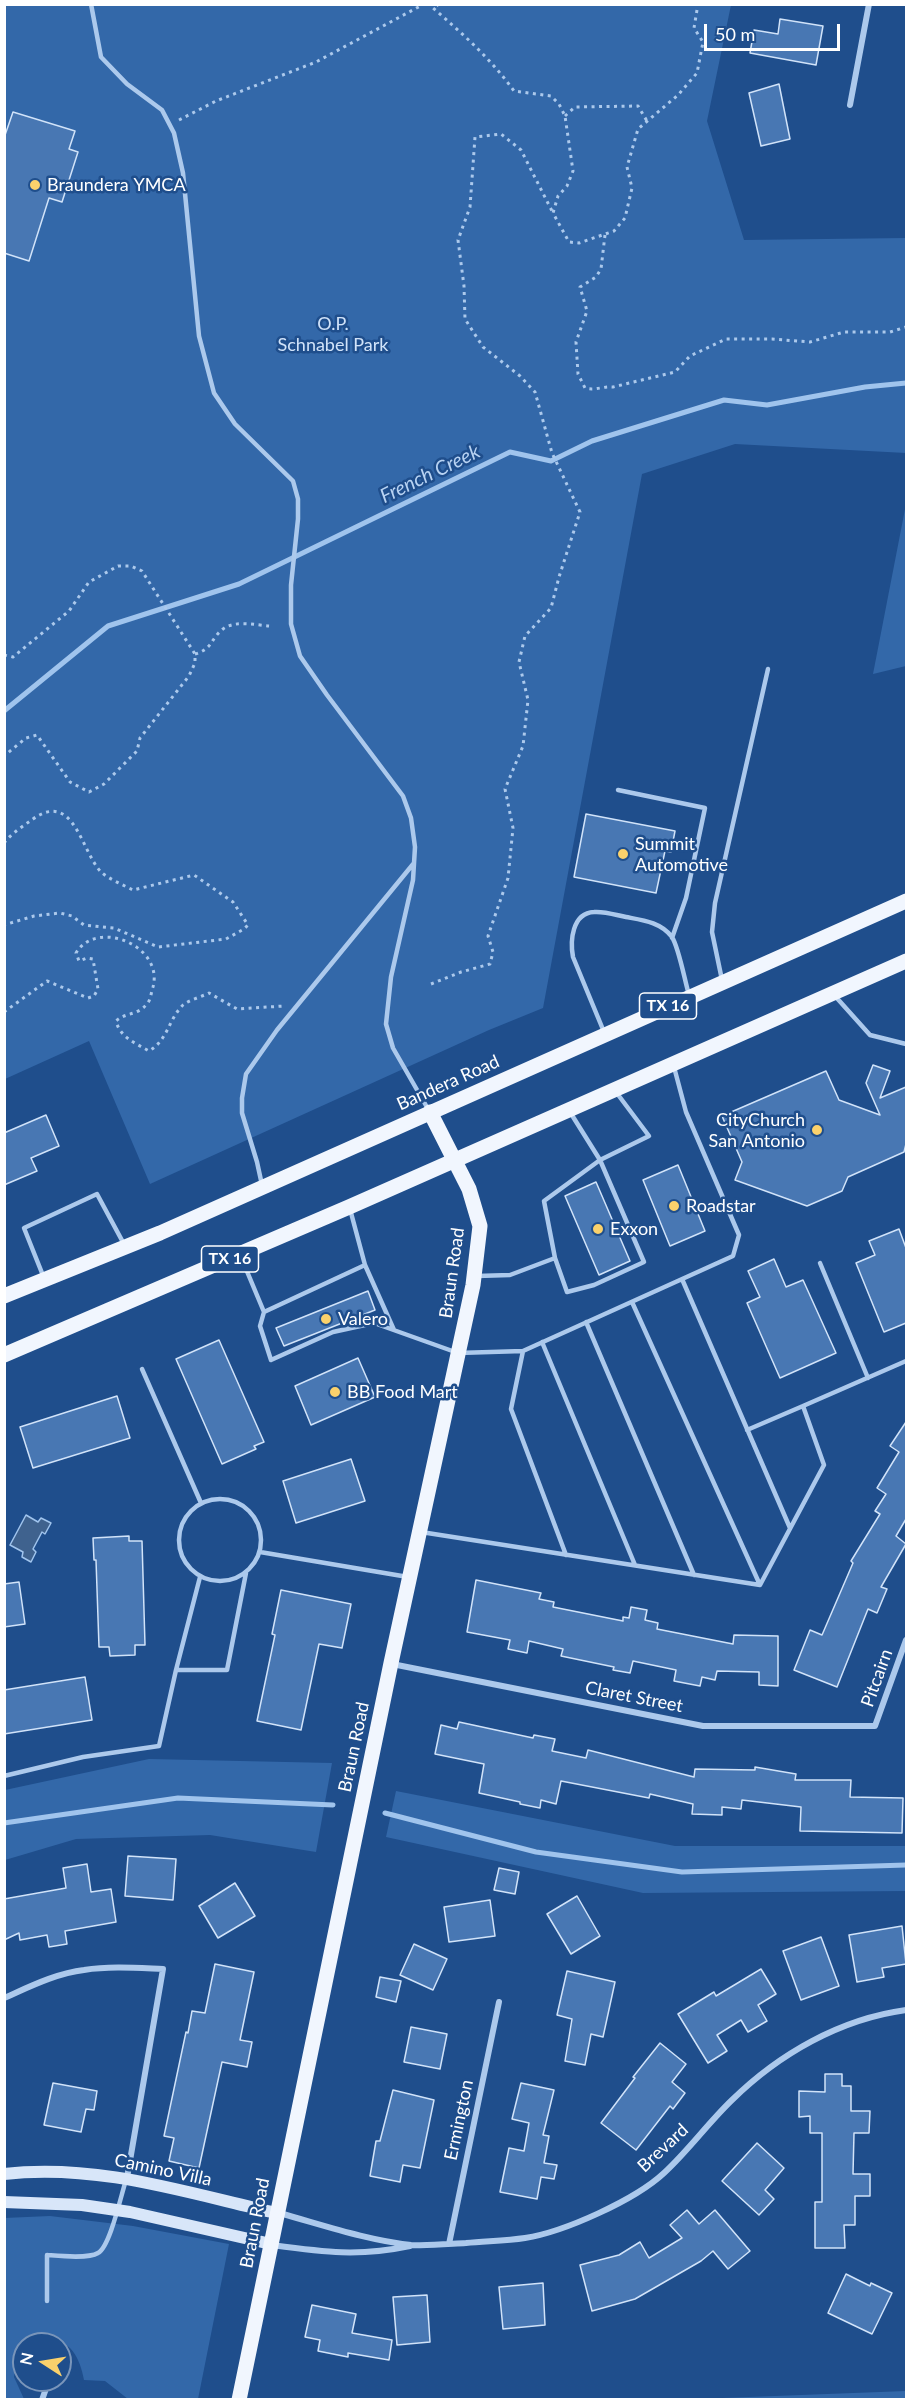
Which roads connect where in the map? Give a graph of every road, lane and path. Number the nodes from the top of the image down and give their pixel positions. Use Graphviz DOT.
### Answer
graph roads {
  1 [pos="91,4"];
  2 [pos="424,4"];
  3 [pos="439,4"];
  4 [pos="698,4"];
  5 [pos="869,4"];
  6 [pos="432,6"];
  7 [pos="850,105"];
  8 [pos="564,116"];
  9 [pos="647,122"];
  10 [pos="170,125"];
  11 [pos="553,213"];
  12 [pos="604,235"];
  13 [pos="906,327"];
  14 [pos="270,626"];
  15 [pos="195,654"];
  16 [pos="4,655"];
  17 [pos="768,669"];
  18 [pos="4,756"];
  19 [pos="618,790"];
  20 [pos="4,843"];
  21 [pos="414,863"];
  22 [pos="906,901"];
  23 [pos="4,925"];
  24 [pos="672,938"];
  25 [pos="906,961"];
  26 [pos="723,982"];
  27 [pos="431,984"];
  28 [pos="832,994"];
  29 [pos="690,997"];
  30 [pos="297,1005"];
  31 [pos="4,1012"];
  32 [pos="605,1034"];
  33 [pos="906,1044"];
  34 [pos="673,1064"];
  35 [pos="615,1090"];
  36 [pos="569,1110"];
  37 [pos="430,1112"];
  38 [pos="600,1160"];
  39 [pos="455,1161"];
  40 [pos="262,1187"];
  41 [pos="350,1207"];
  42 [pos="126,1247"];
  43 [pos="240,1255"];
  44 [pos="555,1258"];
  45 [pos="820,1263"];
  46 [pos="365,1265"];
  47 [pos="474,1276"];
  48 [pos="682,1279"];
  49 [pos="45,1281"];
  50 [pos="4,1296"];
  51 [pos="632,1302"];
  52 [pos="264,1312"];
  53 [pos="586,1322"];
  54 [pos="394,1330"];
  55 [pos="542,1342"];
  56 [pos="523,1351"];
  57 [pos="458,1353"];
  58 [pos="4,1356"];
  59 [pos="906,1362"];
  60 [pos="142,1370"];
  61 [pos="868,1378"];
  62 [pos="803,1406"];
  63 [pos="747,1430"];
  64 [pos="201,1503"];
  65 [pos="790,1528"];
  66 [pos="420,1531"];
  67 [pos="260,1552"];
  68 [pos="566,1555"];
  69 [pos="635,1565"];
  70 [pos="246,1573"];
  71 [pos="694,1575"];
  72 [pos="200,1577"];
  73 [pos="410,1577"];
  74 [pos="760,1585"];
  75 [pos="906,1640"];
  76 [pos="391,1664"];
  77 [pos="176,1670"];
  78 [pos="875,1726"];
  79 [pos="4,1776"];
  80 [pos="4,1998"];
  81 [pos="499,2002"];
  82 [pos="906,2010"];
  83 [pos="4,2174"];
  84 [pos="127,2178"];
  85 [pos="4,2202"];
  86 [pos="116,2210"];
  87 [pos="276,2212"];
  88 [pos="271,2244"];
  89 [pos="449,2244"];
  90 [pos="414,2245"];
  91 [pos="47,2301"];
  92 [pos="239,2400"];
  1 -- 10 [label="lane"];
  2 -- 10 [label="path"];
  3 -- 6 [label="path"];
  4 -- 9 [label="path"];
  5 -- 7 [label="street"];
  6 -- 8 [label="path"];
  8 -- 9 [label="path"];
  8 -- 11 [label="path"];
  9 -- 12 [label="path"];
  10 -- 21 [label="lane"];
  11 -- 12 [label="path"];
  11 -- 27 [label="path"];
  12 -- 13 [label="path"];
  14 -- 15 [label="path"];
  15 -- 16 [label="path"];
  15 -- 18 [label="path"];
  17 -- 26 [label="lane"];
  19 -- 24 [label="lane"];
  20 -- 23 [label="path"];
  21 -- 30 [label="lane"];
  21 -- 37 [label="lane"];
  22 -- 26 [label="main road, Bandera Road / TX 16"];
  24 -- 29 [label="lane"];
  24 -- 32 [label="lane"];
  25 -- 28 [label="main road, TX 16"];
  26 -- 29 [label="main road, Bandera Road / TX 16"];
  28 -- 33 [label="lane"];
  28 -- 34 [label="main road, TX 16"];
  29 -- 32 [label="main road, Bandera Road / TX 16"];
  30 -- 31 [label="path"];
  30 -- 40 [label="lane"];
  32 -- 37 [label="main road, Bandera Road / TX 16"];
  34 -- 35 [label="main road, TX 16"];
  34 -- 48 [label="lane"];
  35 -- 36 [label="main road, TX 16"];
  35 -- 38 [label="lane"];
  36 -- 38 [label="lane"];
  36 -- 39 [label="main road, TX 16"];
  37 -- 39 [label="main road, Braun Road"];
  37 -- 40 [label="main road, Bandera Road / TX 16"];
  38 -- 44 [label="lane"];
  38 -- 44 [label="lane"];
  39 -- 41 [label="main road, TX 16"];
  39 -- 47 [label="main road, Braun Road"];
  40 -- 42 [label="main road, Bandera Road / TX 16"];
  41 -- 43 [label="main road, TX 16"];
  41 -- 46 [label="lane"];
  42 -- 49 [label="main road, Bandera Road / TX 16"];
  42 -- 49 [label="lane"];
  43 -- 52 [label="lane"];
  43 -- 58 [label="main road, TX 16"];
  44 -- 47 [label="lane"];
  45 -- 61 [label="lane"];
  46 -- 52 [label="lane"];
  46 -- 54 [label="lane"];
  47 -- 57 [label="main road, Braun Road"];
  48 -- 51 [label="lane"];
  48 -- 63 [label="lane"];
  49 -- 50 [label="main road, Bandera Road / TX 16"];
  51 -- 53 [label="lane"];
  51 -- 74 [label="lane"];
  52 -- 54 [label="lane"];
  53 -- 55 [label="lane"];
  53 -- 71 [label="lane"];
  54 -- 57 [label="lane"];
  55 -- 56 [label="lane"];
  55 -- 69 [label="lane"];
  56 -- 57 [label="lane"];
  56 -- 68 [label="lane"];
  57 -- 66 [label="main road, Braun Road"];
  59 -- 61 [label="lane"];
  60 -- 64 [label="lane"];
  61 -- 62 [label="lane"];
  62 -- 63 [label="lane"];
  62 -- 65 [label="lane"];
  63 -- 65 [label="lane"];
  64 -- 67 [label="lane"];
  64 -- 72 [label="lane"];
  65 -- 74 [label="lane"];
  66 -- 68 [label="lane"];
  66 -- 73 [label="main road, Braun Road"];
  67 -- 70 [label="lane"];
  67 -- 73 [label="lane"];
  68 -- 69 [label="lane"];
  69 -- 71 [label="lane"];
  70 -- 72 [label="lane"];
  70 -- 77 [label="lane"];
  71 -- 74 [label="lane"];
  72 -- 77 [label="lane"];
  73 -- 76 [label="main road, Braun Road"];
  75 -- 78 [label="street, Pitcairn"];
  76 -- 78 [label="street, Claret Street"];
  76 -- 87 [label="main road, Braun Road"];
  77 -- 79 [label="lane"];
  80 -- 84 [label="street"];
  81 -- 89 [label="street, Ermington"];
  82 -- 89 [label="street, Brevard"];
  83 -- 84 [label="street, Camino Villa"];
  84 -- 86 [label="lane"];
  84 -- 87 [label="street, Camino Villa"];
  85 -- 86 [label="street"];
  86 -- 88 [label="street"];
  86 -- 91 [label="lane"];
  87 -- 88 [label="main road, Braun Road"];
  87 -- 90 [label="street, Brevard"];
  88 -- 90 [label="street, Brevard"];
  88 -- 92 [label="main road, Braun Road"];
  89 -- 90 [label="street, Brevard"];
}
